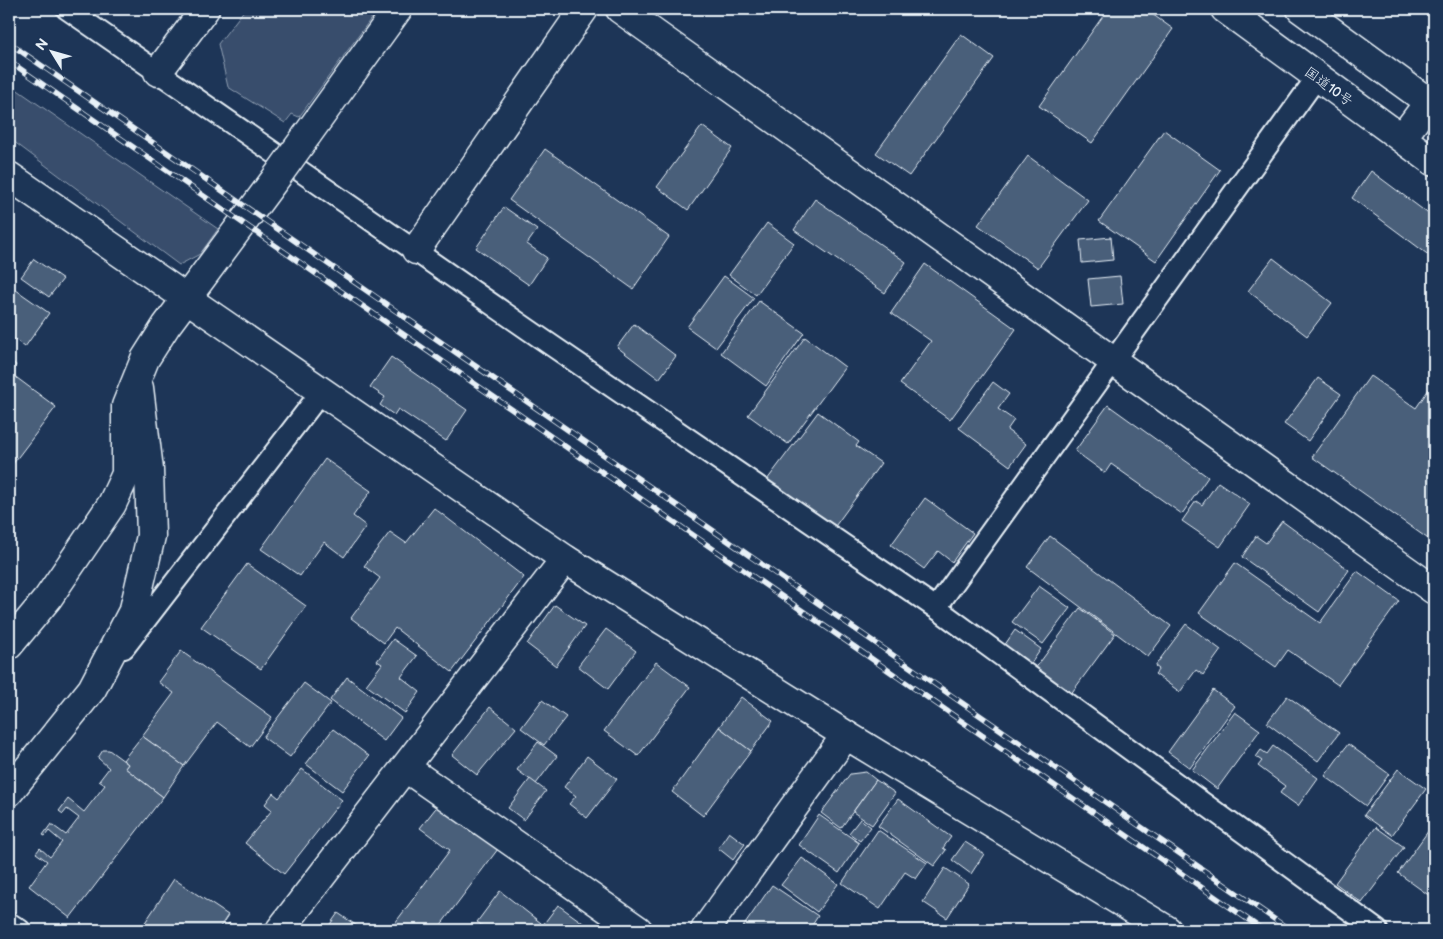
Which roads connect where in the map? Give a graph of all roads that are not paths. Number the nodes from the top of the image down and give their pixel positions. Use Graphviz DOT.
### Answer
graph roads {
  1 [pos="67,9"];
  2 [pos="205,9"];
  3 [pos="398,9"];
  4 [pos="584,9"];
  5 [pos="620,9"];
  6 [pos="1225,9"];
  7 [pos="1302,9"];
  8 [pos="158,72"];
  9 [pos="1317,77"];
  10 [pos="1433,101"];
  11 [pos="1402,138"];
  12 [pos="1434,162"];
  13 [pos="9,176"];
  14 [pos="416,250"];
  15 [pos="188,299"];
  16 [pos="1114,362"];
  17 [pos="137,376"];
  18 [pos="322,391"];
  19 [pos="565,559"];
  20 [pos="1434,590"];
  21 [pos="936,608"];
  22 [pos="9,645"];
  23 [pos="92,689"];
  24 [pos="846,735"];
  25 [pos="406,768"];
  26 [pos="9,792"];
  27 [pos="9,923"];
  28 [pos="20,930"];
  29 [pos="280,930"];
  30 [pos="638,930"];
  31 [pos="705,930"];
  32 [pos="1167,930"];
  33 [pos="1377,930"];
  1 -- 8 [label="street"];
  2 -- 8 [label="main road"];
  3 -- 15 [label="main road, bridge"];
  4 -- 14 [label="main road"];
  5 -- 16 [label="main road"];
  6 -- 9 [label="main road, 国道10号"];
  7 -- 10 [label="main road"];
  8 -- 14 [label="street"];
  9 -- 11 [label="main road, 国道10号"];
  9 -- 16 [label="street"];
  10 -- 11 [label="main road"];
  11 -- 12 [label="main road, 国道10号"];
  13 -- 15 [label="main road"];
  14 -- 21 [label="street"];
  15 -- 17 [label="main road"];
  15 -- 18 [label="main road"];
  16 -- 20 [label="main road"];
  16 -- 21 [label="street"];
  17 -- 22 [label="main road"];
  17 -- 23 [label="main road"];
  18 -- 19 [label="main road"];
  18 -- 23 [label="street"];
  19 -- 24 [label="main road"];
  19 -- 25 [label="main road"];
  21 -- 33 [label="street"];
  23 -- 26 [label="main road"];
  24 -- 31 [label="main road"];
  24 -- 32 [label="main road"];
  25 -- 29 [label="main road"];
  25 -- 30 [label="main road"];
  27 -- 28 [label="street"];
}
